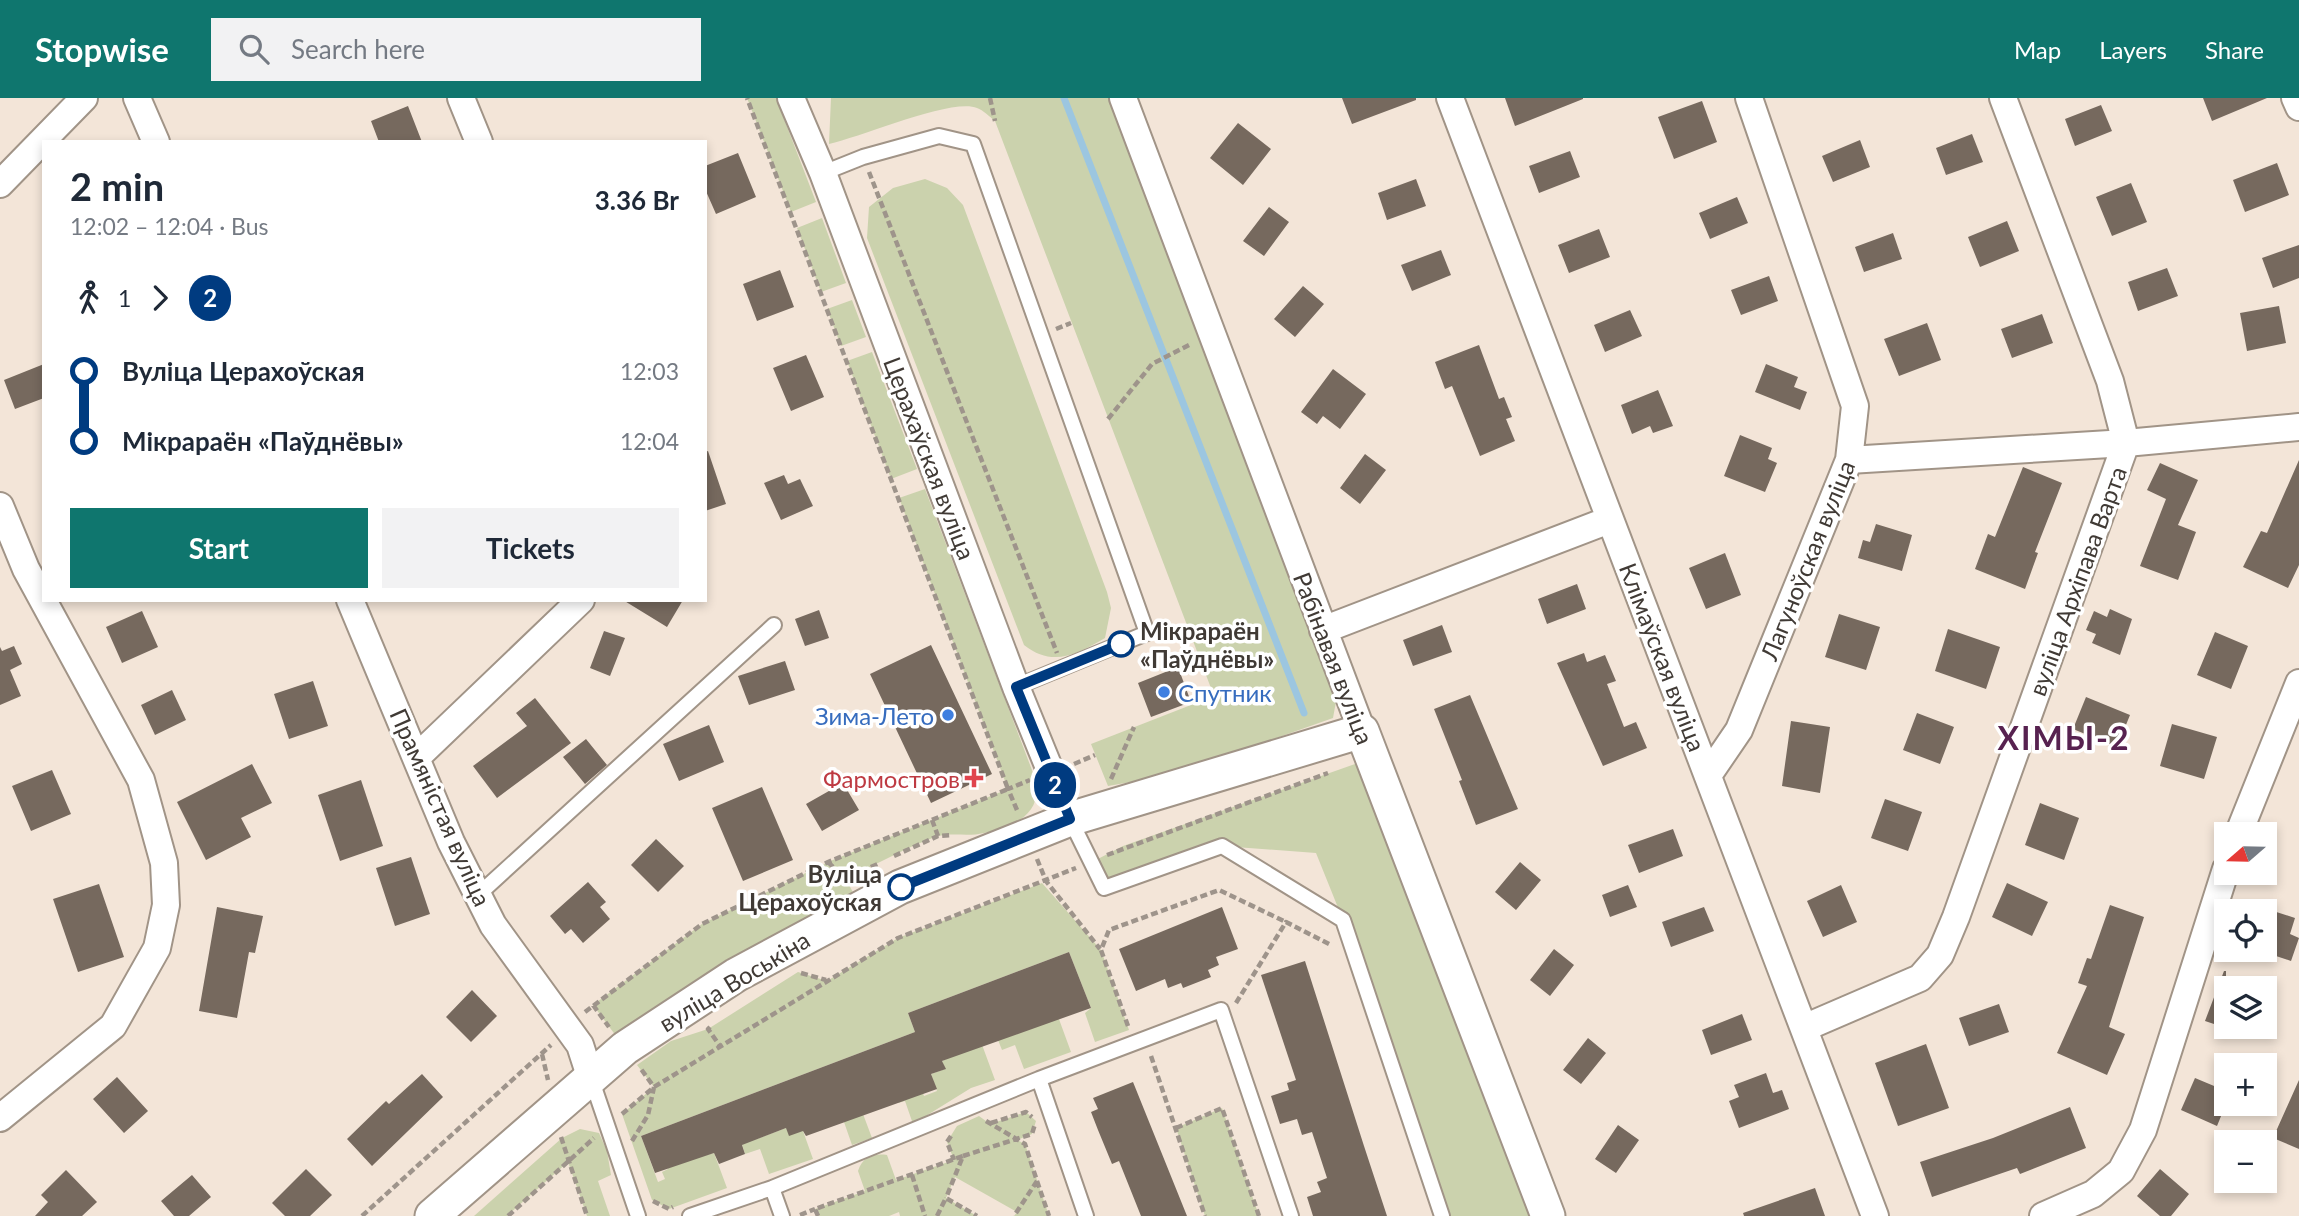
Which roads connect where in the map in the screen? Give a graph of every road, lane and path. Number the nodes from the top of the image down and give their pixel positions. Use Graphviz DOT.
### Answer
graph roads {
  1 [pos="84,98"];
  2 [pos="137,98"];
  3 [pos="461,98"];
  4 [pos="747,98"];
  5 [pos="790,98"];
  6 [pos="990,98"];
  7 [pos="1123,98"];
  8 [pos="1450,98"];
  9 [pos="1749,98"];
  10 [pos="2003,98"];
  11 [pos="2295,98"];
  12 [pos="2299,107"];
  13 [pos="995,121"];
  14 [pos="43,140"];
  15 [pos="155,140"];
  16 [pos="478,140"];
  17 [pos="42,141"];
  18 [pos="863,156"];
  19 [pos="823,173"];
  20 [pos="0,184"];
  21 [pos="1184,349"];
  22 [pos="1108,419"];
  23 [pos="2299,428"];
  24 [pos="2126,443"];
  25 [pos="1849,460"];
  26 [pos="0,506"];
  27 [pos="1609,520"];
  28 [pos="42,598"];
  29 [pos="44,602"];
  30 [pos="352,602"];
  31 [pos="578,602"];
  32 [pos="774,625"];
  33 [pos="1323,629"];
  34 [pos="1062,668"];
  35 [pos="2299,683"];
  36 [pos="1016,687"];
  37 [pos="1133,727"];
  38 [pos="1362,731"];
  39 [pos="1095,755"];
  40 [pos="417,757"];
  41 [pos="1066,766"];
  42 [pos="1333,772"];
  43 [pos="1709,774"];
  44 [pos="1035,779"];
  45 [pos="1108,786"];
  46 [pos="1008,789"];
  47 [pos="1070,819"];
  48 [pos="932,820"];
  49 [pos="1020,820"];
  50 [pos="2243,822"];
  51 [pos="938,836"];
  52 [pos="1034,852"];
  53 [pos="828,862"];
  54 [pos="1092,862"];
  55 [pos="845,879"];
  56 [pos="1046,881"];
  57 [pos="2221,886"];
  58 [pos="478,895"];
  59 [pos="1286,922"];
  60 [pos="1101,950"];
  61 [pos="1340,950"];
  62 [pos="798,972"];
  63 [pos="827,981"];
  64 [pos="593,1005"];
  65 [pos="1233,1008"];
  66 [pos="1804,1028"];
  67 [pos="568,1029"];
  68 [pos="708,1029"];
  69 [pos="616,1036"];
  70 [pos="1152,1037"];
  71 [pos="720,1046"];
  72 [pos="542,1054"];
  73 [pos="1151,1056"];
  74 [pos="1138,1060"];
  75 [pos="637,1065"];
  76 [pos="590,1076"];
  77 [pos="1039,1079"];
  78 [pos="654,1087"];
  79 [pos="549,1088"];
  80 [pos="622,1114"];
  81 [pos="979,1116"];
  82 [pos="0,1118"];
  83 [pos="625,1123"];
  84 [pos="990,1124"];
  85 [pos="558,1125"];
  86 [pos="957,1126"];
  87 [pos="606,1127"];
  88 [pos="1176,1128"];
  89 [pos="628,1132"];
  90 [pos="1016,1139"];
  91 [pos="632,1142"];
  92 [pos="636,1153"];
  93 [pos="963,1156"];
  94 [pos="954,1160"];
  95 [pos="569,1161"];
  96 [pos="912,1175"];
  97 [pos="1037,1181"];
  98 [pos="772,1188"];
  99 [pos="648,1189"];
  100 [pos="946,1198"];
  101 [pos="816,1209"];
  102 [pos="685,1210"];
  103 [pos="362,1216"];
  104 [pos="432,1216"];
  105 [pos="508,1216"];
  106 [pos="587,1216"];
  107 [pos="638,1216"];
  108 [pos="782,1216"];
  109 [pos="796,1216"];
  110 [pos="818,1216"];
  111 [pos="925,1216"];
  112 [pos="937,1216"];
  113 [pos="975,1216"];
  114 [pos="1014,1216"];
  115 [pos="1049,1216"];
  116 [pos="1086,1216"];
  117 [pos="1205,1216"];
  118 [pos="1259,1216"];
  119 [pos="1291,1216"];
  120 [pos="1442,1216"];
  121 [pos="1548,1216"];
  122 [pos="1875,1216"];
  123 [pos="2043,1216"];
  1 -- 14 [label="street"];
  2 -- 15 [label="street"];
  3 -- 16 [label="street"];
  4 -- 46 [label="path"];
  5 -- 19 [label="street, Церахаўская вуліца"];
  6 -- 13 [label="path"];
  7 -- 33 [label="street, Рабінавая вуліца"];
  8 -- 27 [label="street, Клімаўская вуліца"];
  9 -- 25 [label="street, Лагуноўская вуліца"];
  10 -- 24 [label="street, вуліца Архіпава Варта"];
  11 -- 12 [label="street"];
  17 -- 20 [label="street"];
  18 -- 19 [label="lane"];
  18 -- 34 [label="path"];
  18 -- 34 [label="lane"];
  19 -- 36 [label="street, Церахаўская вуліца"];
  21 -- 22 [label="path"];
  23 -- 24 [label="street"];
  24 -- 25 [label="street"];
  24 -- 66 [label="street, вуліца Архіпава Варта"];
  25 -- 43 [label="street, Лагуноўская вуліца"];
  26 -- 28 [label="street"];
  27 -- 33 [label="street"];
  27 -- 43 [label="street, Клімаўская вуліца"];
  29 -- 82 [label="street"];
  30 -- 40 [label="street, Прамяністая вуліца"];
  31 -- 40 [label="street"];
  32 -- 58 [label="lane"];
  33 -- 38 [label="street, Рабінавая вуліца"];
  34 -- 36 [label="lane"];
  35 -- 50 [label="street"];
  36 -- 47 [label="street, Церахаўская вуліца"];
  37 -- 45 [label="path"];
  38 -- 47 [label="street, вуліца Воськіна"];
  38 -- 121 [label="street, Рабінавая вуліца"];
  39 -- 41 [label="path"];
  40 -- 58 [label="street, Прамяністая вуліца"];
  42 -- 54 [label="path"];
  43 -- 66 [label="street, Клімаўская вуліца"];
  44 -- 46 [label="path"];
  46 -- 48 [label="path"];
  46 -- 49 [label="path"];
  47 -- 54 [label="lane"];
  47 -- 76 [label="street, вуліца Воськіна"];
  48 -- 51 [label="path"];
  48 -- 53 [label="path"];
  52 -- 56 [label="path"];
  53 -- 55 [label="path"];
  53 -- 64 [label="path"];
  54 -- 56 [label="path"];
  54 -- 120 [label="lane"];
  56 -- 60 [label="path"];
  56 -- 63 [label="path"];
  57 -- 123 [label="street"];
  58 -- 67 [label="street, Прамяністая вуліца"];
  59 -- 60 [label="path"];
  59 -- 61 [label="path"];
  59 -- 65 [label="path"];
  60 -- 70 [label="path"];
  62 -- 63 [label="path"];
  63 -- 71 [label="path"];
  64 -- 67 [label="path"];
  64 -- 69 [label="path"];
  66 -- 122 [label="street, Клімаўская вуліца"];
  67 -- 72 [label="path"];
  67 -- 76 [label="street, Прамяністая вуліца"];
  68 -- 71 [label="path"];
  70 -- 73 [label="path"];
  70 -- 77 [label="lane"];
  70 -- 119 [label="lane"];
  71 -- 78 [label="path"];
  72 -- 79 [label="path"];
  72 -- 103 [label="path"];
  73 -- 74 [label="path"];
  73 -- 88 [label="path"];
  75 -- 78 [label="path"];
  76 -- 87 [label="lane"];
  76 -- 104 [label="street, вуліца Воськіна"];
  77 -- 98 [label="lane"];
  77 -- 116 [label="lane"];
  78 -- 80 [label="path"];
  78 -- 91 [label="path"];
  80 -- 83 [label="path"];
  80 -- 87 [label="path"];
  81 -- 84 [label="path"];
  84 -- 90 [label="path"];
  84 -- 90 [label="path"];
  85 -- 95 [label="path"];
  86 -- 94 [label="path"];
  87 -- 95 [label="path"];
  87 -- 107 [label="lane"];
  88 -- 117 [label="path"];
  88 -- 118 [label="path"];
  89 -- 91 [label="path"];
  90 -- 93 [label="path"];
  90 -- 97 [label="path"];
  91 -- 92 [label="path"];
  93 -- 94 [label="path"];
  93 -- 100 [label="path"];
  94 -- 96 [label="path"];
  95 -- 105 [label="path"];
  95 -- 106 [label="path"];
  96 -- 101 [label="path"];
  96 -- 111 [label="path"];
  97 -- 114 [label="path"];
  97 -- 115 [label="path"];
  98 -- 102 [label="lane"];
  98 -- 108 [label="lane"];
  99 -- 102 [label="path"];
  100 -- 112 [label="path"];
  100 -- 113 [label="path"];
  101 -- 109 [label="path"];
  101 -- 110 [label="path"];
}
